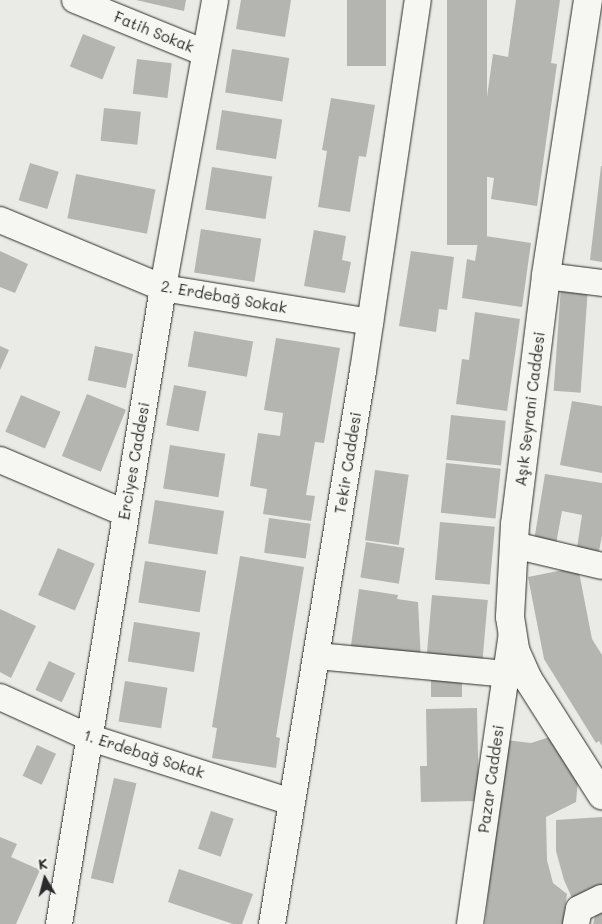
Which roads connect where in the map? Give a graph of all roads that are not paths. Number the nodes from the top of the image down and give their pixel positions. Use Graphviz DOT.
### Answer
graph roads {
  1 [pos="75,0"];
  2 [pos="215,0"];
  3 [pos="418,0"];
  4 [pos="588,0"];
  5 [pos="206,53"];
  6 [pos="0,220"];
  7 [pos="546,276"];
  8 [pos="602,283"];
  9 [pos="163,288"];
  10 [pos="370,322"];
  11 [pos="0,460"];
  12 [pos="125,513"];
  13 [pos="514,545"];
  14 [pos="602,566"];
  15 [pos="512,633"];
  16 [pos="317,656"];
  17 [pos="506,674"];
  18 [pos="0,697"];
  19 [pos="88,737"];
  20 [pos="602,795"];
  21 [pos="292,802"];
  22 [pos="602,898"];
  23 [pos="59,924"];
  24 [pos="272,924"];
  25 [pos="470,924"];
  26 [pos="576,924"];
  1 -- 5 [label="street, Fatih Sokak"];
  2 -- 5 [label="street, Erciyes Caddesi"];
  3 -- 10 [label="street, Tekir Caddesi"];
  4 -- 7 [label="main road, Aşık Seyrani Caddesi"];
  5 -- 9 [label="street, Erciyes Caddesi"];
  6 -- 9 [label="street, 2. Erdebağ Sokak"];
  7 -- 8 [label="street"];
  7 -- 13 [label="main road, Aşık Seyrani Caddesi"];
  9 -- 10 [label="street, 2. Erdebağ Sokak"];
  9 -- 12 [label="street, Erciyes Caddesi"];
  10 -- 16 [label="street, Tekir Caddesi"];
  11 -- 12 [label="street"];
  12 -- 19 [label="street, Erciyes Caddesi"];
  13 -- 14 [label="street"];
  13 -- 15 [label="main road, Aşık Seyrani Caddesi"];
  15 -- 17 [label="street, Pazar Caddesi"];
  15 -- 20 [label="main road, Aşık Seyrani Caddesi"];
  16 -- 17 [label="street"];
  16 -- 21 [label="street, Tekir Caddesi"];
  17 -- 25 [label="street, Pazar Caddesi"];
  18 -- 19 [label="street, 1. Erdebağ Sokak"];
  19 -- 21 [label="street, 1. Erdebağ Sokak"];
  19 -- 23 [label="street, Erciyes Caddesi"];
  21 -- 24 [label="street, Tekir Caddesi"];
  22 -- 26 [label="street"];
}
